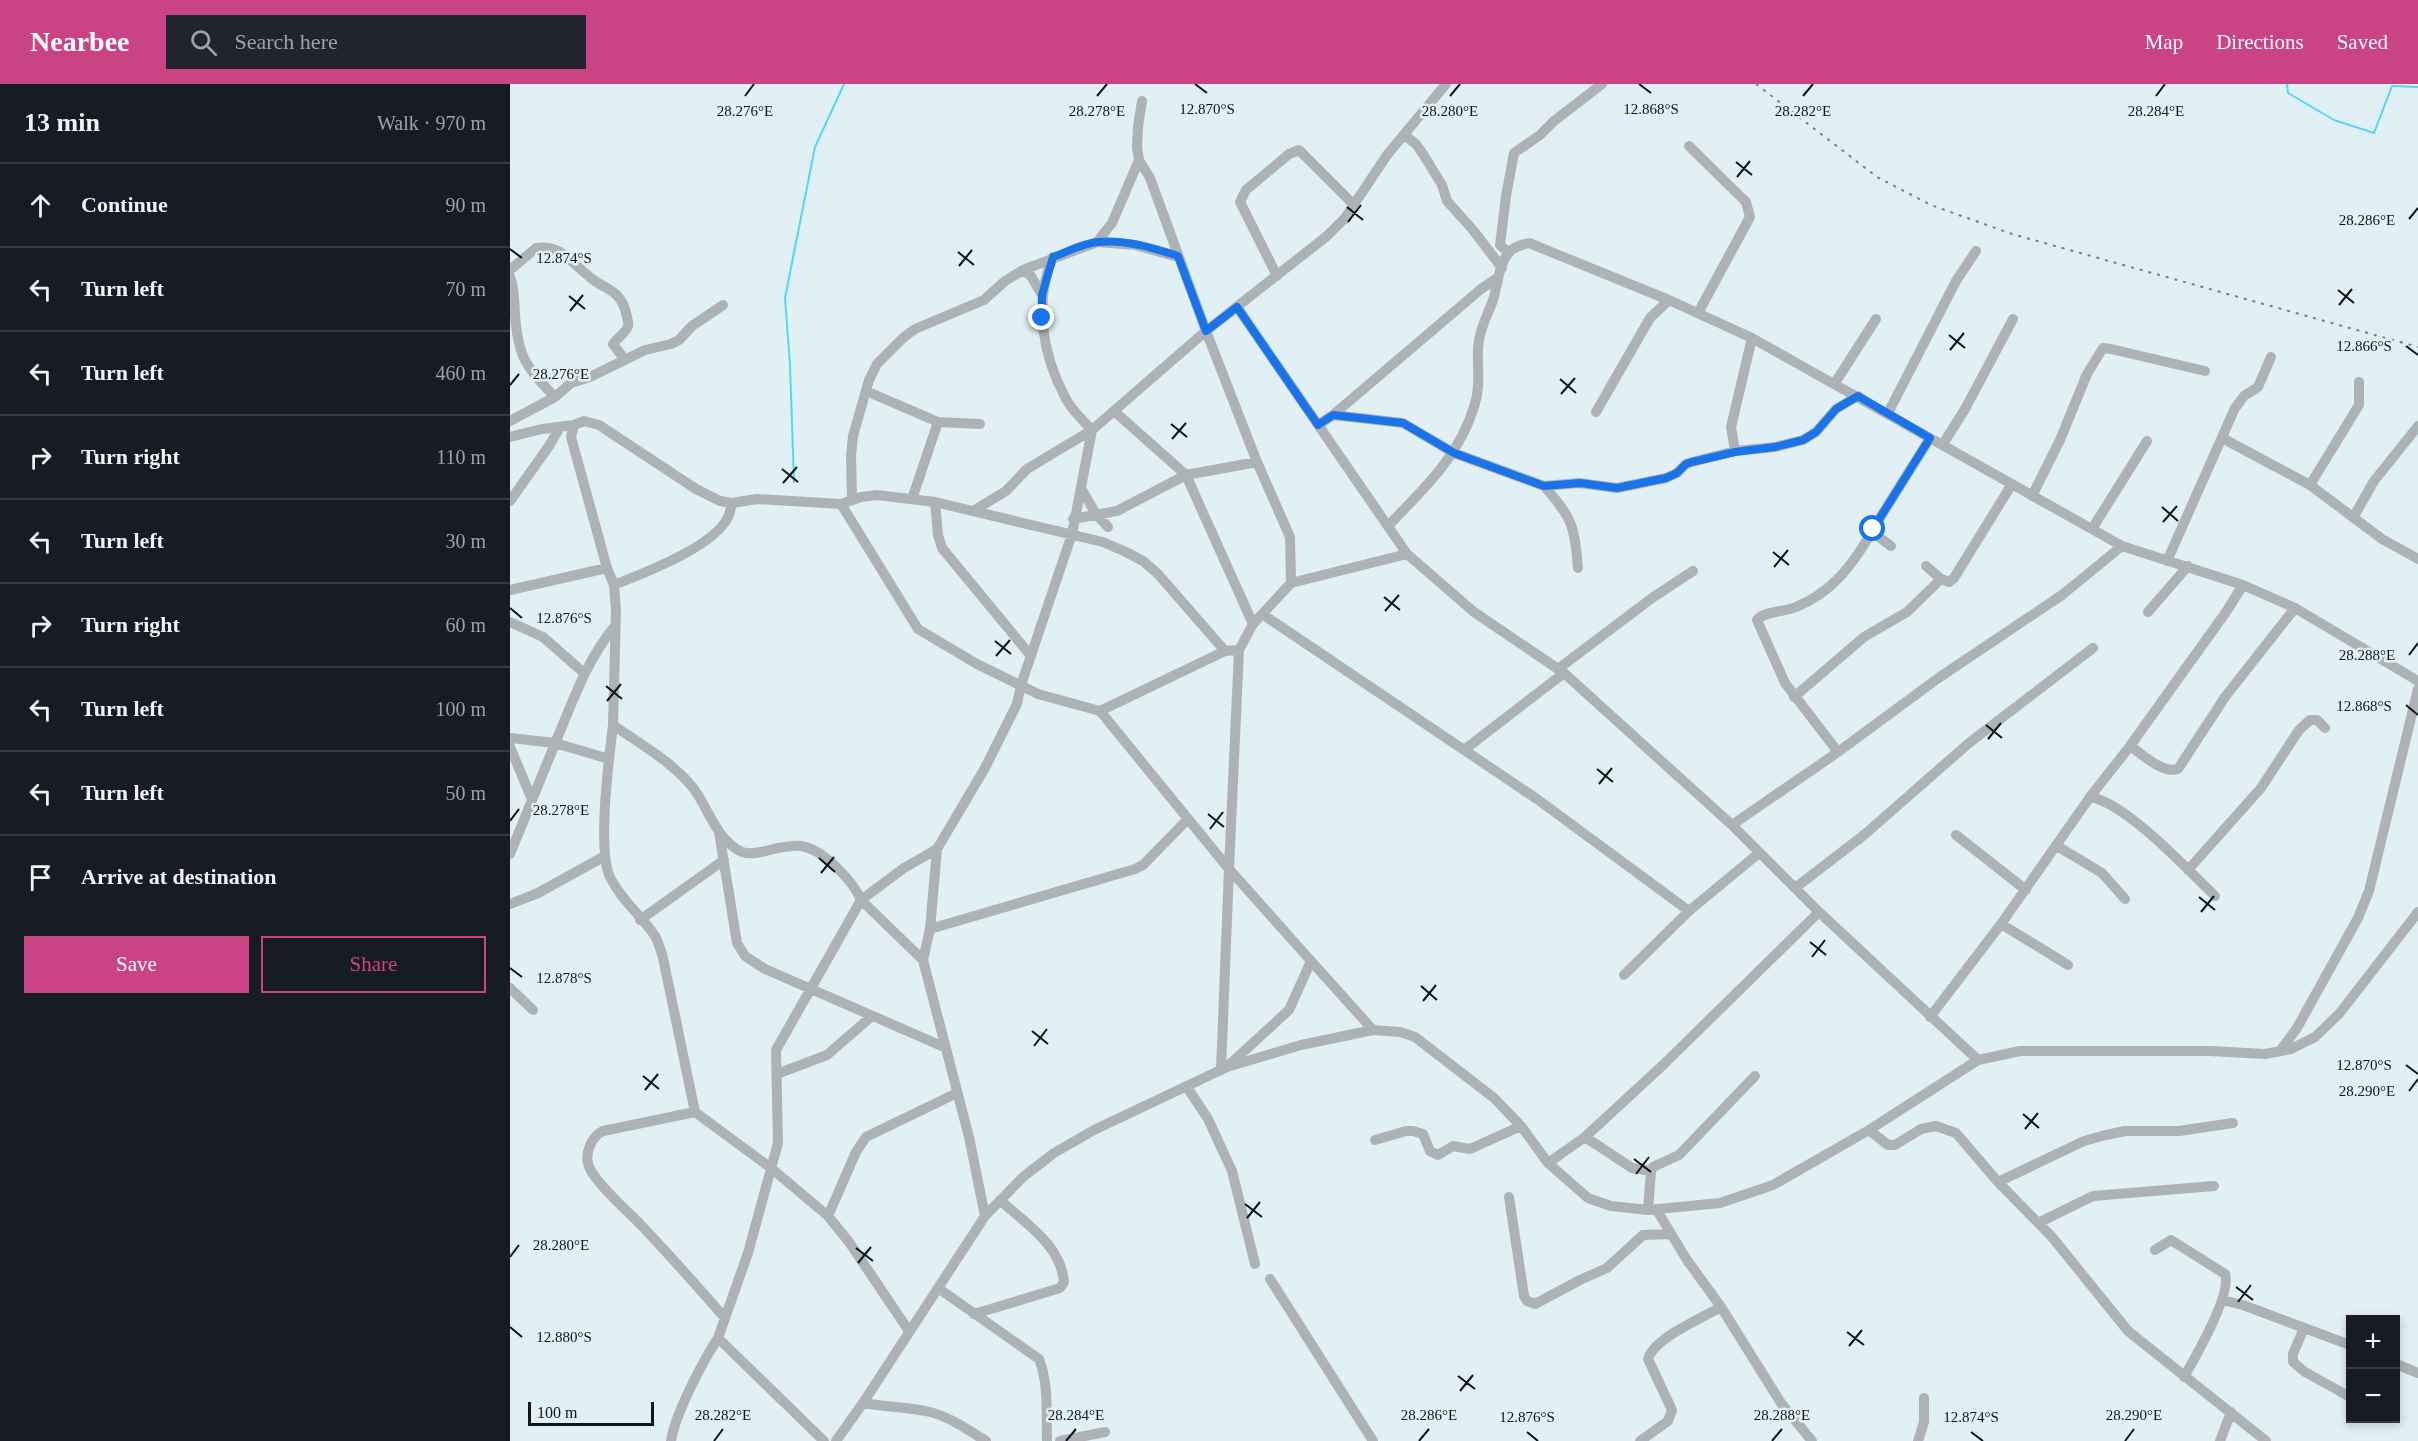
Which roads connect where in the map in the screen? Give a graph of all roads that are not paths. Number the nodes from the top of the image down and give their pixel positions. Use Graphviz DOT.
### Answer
graph roads {
  1 [pos="1446,84"];
  2 [pos="1602,84"];
  3 [pos="1142,101"];
  4 [pos="1404,135"];
  5 [pos="1689,146"];
  6 [pos="1139,160"];
  7 [pos="1353,204"];
  8 [pos="1097,242"];
  9 [pos="1976,251"];
  10 [pos="1509,253"];
  11 [pos="1178,256"];
  12 [pos="1053,257"];
  13 [pos="1502,268"];
  14 [pos="510,270"];
  15 [pos="1023,270"];
  16 [pos="1277,276"];
  17 [pos="510,277"];
  18 [pos="1496,279"];
  19 [pos="1042,295"];
  20 [pos="1669,300"];
  21 [pos="723,305"];
  22 [pos="1237,307"];
  23 [pos="1698,314"];
  24 [pos="1876,319"];
  25 [pos="2013,319"];
  26 [pos="1206,331"];
  27 [pos="1752,338"];
  28 [pos="2271,357"];
  29 [pos="625,360"];
  30 [pos="2205,371"];
  31 [pos="2359,382"];
  32 [pos="1835,383"];
  33 [pos="866,391"];
  34 [pos="1858,396"];
  35 [pos="555,397"];
  36 [pos="1114,411"];
  37 [pos="1596,412"];
  38 [pos="1888,413"];
  39 [pos="1333,415"];
  40 [pos="510,421"];
  41 [pos="938,422"];
  42 [pos="980,424"];
  43 [pos="574,425"];
  44 [pos="1318,425"];
  45 [pos="2418,426"];
  46 [pos="560,427"];
  47 [pos="1092,430"];
  48 [pos="510,437"];
  49 [pos="1930,438"];
  50 [pos="2222,438"];
  51 [pos="2147,441"];
  52 [pos="1943,444"];
  53 [pos="1735,452"];
  54 [pos="1454,453"];
  55 [pos="1257,462"];
  56 [pos="1186,475"];
  57 [pos="2012,484"];
  58 [pos="2310,485"];
  59 [pos="1544,486"];
  60 [pos="1082,490"];
  61 [pos="2032,496"];
  62 [pos="912,499"];
  63 [pos="510,501"];
  64 [pos="847,502"];
  65 [pos="935,502"];
  66 [pos="732,503"];
  67 [pos="973,511"];
  68 [pos="1117,511"];
  69 [pos="1096,514"];
  70 [pos="2353,518"];
  71 [pos="1073,519"];
  72 [pos="1389,525"];
  73 [pos="1108,527"];
  74 [pos="2091,529"];
  75 [pos="1872,532"];
  76 [pos="1072,534"];
  77 [pos="1103,542"];
  78 [pos="1891,546"];
  79 [pos="2122,546"];
  80 [pos="1407,554"];
  81 [pos="2418,559"];
  82 [pos="2167,561"];
  83 [pos="1926,566"];
  84 [pos="2188,566"];
  85 [pos="607,568"];
  86 [pos="1578,568"];
  87 [pos="1693,572"];
  88 [pos="1941,579"];
  89 [pos="1291,583"];
  90 [pos="615,585"];
  91 [pos="2242,585"];
  92 [pos="510,590"];
  93 [pos="2295,608"];
  94 [pos="2148,612"];
  95 [pos="1262,614"];
  96 [pos="510,622"];
  97 [pos="1253,624"];
  98 [pos="615,626"];
  99 [pos="2093,648"];
  100 [pos="1239,650"];
  101 [pos="1225,651"];
  102 [pos="1031,656"];
  103 [pos="1561,671"];
  104 [pos="584,673"];
  105 [pos="2418,681"];
  106 [pos="1021,685"];
  107 [pos="2418,689"];
  108 [pos="1794,697"];
  109 [pos="1100,711"];
  110 [pos="613,725"];
  111 [pos="2325,728"];
  112 [pos="510,738"];
  113 [pos="555,743"];
  114 [pos="2130,746"];
  115 [pos="510,747"];
  116 [pos="1464,750"];
  117 [pos="1838,752"];
  118 [pos="609,759"];
  119 [pos="531,797"];
  120 [pos="2090,797"];
  121 [pos="1187,820"];
  122 [pos="1732,825"];
  123 [pos="718,829"];
  124 [pos="1956,835"];
  125 [pos="2057,846"];
  126 [pos="937,849"];
  127 [pos="1759,853"];
  128 [pos="510,854"];
  129 [pos="605,856"];
  130 [pos="724,860"];
  131 [pos="1230,869"];
  132 [pos="2188,870"];
  133 [pos="1795,888"];
  134 [pos="2026,890"];
  135 [pos="2215,896"];
  136 [pos="2125,899"];
  137 [pos="861,900"];
  138 [pos="510,904"];
  139 [pos="1689,911"];
  140 [pos="1819,912"];
  141 [pos="2418,912"];
  142 [pos="640,920"];
  143 [pos="2001,924"];
  144 [pos="930,929"];
  145 [pos="923,960"];
  146 [pos="1311,961"];
  147 [pos="2068,965"];
  148 [pos="1624,975"];
  149 [pos="510,987"];
  150 [pos="812,990"];
  151 [pos="533,1010"];
  152 [pos="872,1016"];
  153 [pos="1930,1017"];
  154 [pos="1373,1030"];
  155 [pos="944,1047"];
  156 [pos="2280,1051"];
  157 [pos="1978,1060"];
  158 [pos="1224,1069"];
  159 [pos="777,1074"];
  160 [pos="1755,1076"];
  161 [pos="1187,1087"];
  162 [pos="957,1093"];
  163 [pos="695,1112"];
  164 [pos="2234,1123"];
  165 [pos="1521,1126"];
  166 [pos="1869,1130"];
  167 [pos="1585,1137"];
  168 [pos="1375,1140"];
  169 [pos="1548,1162"];
  170 [pos="771,1168"];
  171 [pos="1650,1171"];
  172 [pos="1998,1182"];
  173 [pos="2214,1186"];
  174 [pos="1509,1197"];
  175 [pos="1000,1200"];
  176 [pos="1652,1209"];
  177 [pos="828,1215"];
  178 [pos="985,1216"];
  179 [pos="2038,1223"];
  180 [pos="1671,1234"];
  181 [pos="2155,1250"];
  182 [pos="1255,1264"];
  183 [pos="1270,1279"];
  184 [pos="938,1288"];
  185 [pos="2222,1300"];
  186 [pos="1721,1307"];
  187 [pos="974,1314"];
  188 [pos="725,1318"];
  189 [pos="2304,1328"];
  190 [pos="909,1331"];
  191 [pos="718,1338"];
  192 [pos="2346,1344"];
  193 [pos="2400,1366"];
  194 [pos="2418,1373"];
  195 [pos="2184,1377"];
  196 [pos="2346,1395"];
  197 [pos="1924,1398"];
  198 [pos="863,1403"];
  199 [pos="2231,1412"];
  200 [pos="1105,1432"];
  201 [pos="671,1441"];
  202 [pos="824,1441"];
  203 [pos="836,1441"];
  204 [pos="986,1441"];
  205 [pos="1047,1441"];
  206 [pos="1060,1441"];
  207 [pos="1372,1441"];
  208 [pos="1640,1441"];
  209 [pos="1812,1441"];
  210 [pos="1918,1441"];
  211 [pos="2220,1441"];
  212 [pos="2266,1441"];
  1 -- 4 [label="street"];
  2 -- 10 [label="street"];
  3 -- 6 [label="street"];
  4 -- 7 [label="street"];
  4 -- 13 [label="street"];
  5 -- 23 [label="street"];
  6 -- 8 [label="street"];
  6 -- 11 [label="street"];
  7 -- 16 [label="street"];
  7 -- 16 [label="street"];
  8 -- 11 [label="street"];
  8 -- 12 [label="street"];
  9 -- 38 [label="street"];
  10 -- 13 [label="street"];
  10 -- 20 [label="street"];
  11 -- 26 [label="street"];
  12 -- 15 [label="street"];
  12 -- 19 [label="street"];
  13 -- 18 [label="street"];
  14 -- 29 [label="street"];
  15 -- 19 [label="street"];
  15 -- 33 [label="street"];
  16 -- 22 [label="street"];
  17 -- 35 [label="street"];
  18 -- 39 [label="street"];
  18 -- 54 [label="street"];
  19 -- 47 [label="street"];
  20 -- 23 [label="street"];
  20 -- 37 [label="street"];
  21 -- 29 [label="street"];
  22 -- 26 [label="street"];
  22 -- 44 [label="street"];
  23 -- 27 [label="street"];
  24 -- 32 [label="street"];
  25 -- 52 [label="street"];
  26 -- 36 [label="street"];
  26 -- 55 [label="street"];
  27 -- 32 [label="street"];
  27 -- 53 [label="street"];
  28 -- 50 [label="street"];
  29 -- 35 [label="street"];
  30 -- 61 [label="street"];
  31 -- 58 [label="street"];
  32 -- 34 [label="street"];
  33 -- 41 [label="street"];
  33 -- 64 [label="street"];
  34 -- 38 [label="street"];
  34 -- 53 [label="street"];
  35 -- 40 [label="street"];
  36 -- 47 [label="street"];
  36 -- 56 [label="street"];
  38 -- 49 [label="street"];
  39 -- 44 [label="street"];
  39 -- 54 [label="street"];
  41 -- 42 [label="street"];
  41 -- 62 [label="street"];
  43 -- 46 [label="street"];
  43 -- 66 [label="street"];
  43 -- 85 [label="street"];
  44 -- 72 [label="street"];
  45 -- 70 [label="street"];
  46 -- 48 [label="street"];
  46 -- 63 [label="street"];
  47 -- 60 [label="street"];
  47 -- 67 [label="street"];
  49 -- 52 [label="street"];
  49 -- 75 [label="street"];
  50 -- 58 [label="street"];
  50 -- 82 [label="street"];
  51 -- 74 [label="street"];
  52 -- 57 [label="street"];
  53 -- 59 [label="street"];
  54 -- 59 [label="street"];
  54 -- 72 [label="street"];
  55 -- 56 [label="street"];
  55 -- 89 [label="street"];
  56 -- 68 [label="street"];
  56 -- 97 [label="street"];
  57 -- 61 [label="street"];
  57 -- 88 [label="street"];
  58 -- 70 [label="street"];
  59 -- 86 [label="street"];
  60 -- 69 [label="street"];
  60 -- 71 [label="street"];
  61 -- 74 [label="street"];
  62 -- 64 [label="street"];
  62 -- 65 [label="street"];
  64 -- 66 [label="street"];
  64 -- 106 [label="street"];
  65 -- 67 [label="street"];
  65 -- 102 [label="street"];
  66 -- 90 [label="street"];
  67 -- 76 [label="street"];
  68 -- 69 [label="street"];
  68 -- 73 [label="street"];
  69 -- 71 [label="street"];
  69 -- 73 [label="street"];
  70 -- 81 [label="street"];
  71 -- 76 [label="street"];
  72 -- 80 [label="street"];
  73 -- 77 [label="street"];
  74 -- 79 [label="street"];
  75 -- 78 [label="street"];
  75 -- 108 [label="street"];
  76 -- 77 [label="street"];
  76 -- 102 [label="street"];
  77 -- 101 [label="street"];
  79 -- 82 [label="street"];
  79 -- 117 [label="street"];
  80 -- 89 [label="street"];
  80 -- 103 [label="street"];
  82 -- 84 [label="street"];
  83 -- 88 [label="street"];
  84 -- 91 [label="street"];
  84 -- 94 [label="street"];
  85 -- 90 [label="street"];
  85 -- 92 [label="street"];
  87 -- 103 [label="street"];
  88 -- 108 [label="street"];
  89 -- 95 [label="street"];
  90 -- 98 [label="street"];
  91 -- 93 [label="street"];
  91 -- 114 [label="street"];
  93 -- 105 [label="street"];
  93 -- 114 [label="street"];
  95 -- 97 [label="street"];
  95 -- 116 [label="street"];
  96 -- 104 [label="street"];
  97 -- 100 [label="street"];
  98 -- 104 [label="street"];
  98 -- 110 [label="street"];
  99 -- 133 [label="street"];
  100 -- 101 [label="street"];
  100 -- 131 [label="street"];
  101 -- 109 [label="street"];
  102 -- 106 [label="street"];
  103 -- 116 [label="street"];
  103 -- 122 [label="street"];
  104 -- 113 [label="street"];
  106 -- 109 [label="street"];
  106 -- 126 [label="street"];
  107 -- 156 [label="street"];
  108 -- 117 [label="street"];
  109 -- 121 [label="street"];
  110 -- 118 [label="street"];
  110 -- 123 [label="street"];
  111 -- 132 [label="street"];
  112 -- 113 [label="street"];
  113 -- 118 [label="street"];
  113 -- 119 [label="street"];
  114 -- 120 [label="street"];
  115 -- 119 [label="street"];
  116 -- 139 [label="street"];
  117 -- 122 [label="street"];
  118 -- 129 [label="street"];
  119 -- 128 [label="street"];
  120 -- 125 [label="street"];
  120 -- 132 [label="street"];
  121 -- 131 [label="street"];
  121 -- 144 [label="street"];
  122 -- 127 [label="street"];
  123 -- 130 [label="street"];
  123 -- 137 [label="street"];
  124 -- 134 [label="street"];
  125 -- 134 [label="street"];
  125 -- 136 [label="street"];
  126 -- 137 [label="street"];
  126 -- 144 [label="street"];
  127 -- 133 [label="street"];
  127 -- 139 [label="street"];
  129 -- 138 [label="street"];
  129 -- 142 [label="street"];
  130 -- 142 [label="street"];
  130 -- 150 [label="street"];
  131 -- 146 [label="street"];
  131 -- 158 [label="street"];
  132 -- 135 [label="street"];
  133 -- 140 [label="street"];
  134 -- 143 [label="street"];
  137 -- 145 [label="street"];
  137 -- 150 [label="street"];
  139 -- 148 [label="street"];
  140 -- 153 [label="street"];
  140 -- 167 [label="street"];
  141 -- 156 [label="street"];
  142 -- 163 [label="street"];
  143 -- 147 [label="street"];
  143 -- 153 [label="street"];
  144 -- 145 [label="street"];
  145 -- 155 [label="street"];
  146 -- 154 [label="street"];
  146 -- 158 [label="street"];
  149 -- 151 [label="street"];
  150 -- 152 [label="street"];
  150 -- 159 [label="street"];
  152 -- 155 [label="street"];
  152 -- 159 [label="street"];
  153 -- 157 [label="street"];
  154 -- 158 [label="street"];
  154 -- 165 [label="street"];
  155 -- 162 [label="street"];
  156 -- 157 [label="street"];
  157 -- 166 [label="street"];
  158 -- 161 [label="street"];
  159 -- 170 [label="street"];
  160 -- 171 [label="street"];
  161 -- 175 [label="street"];
  161 -- 182 [label="street"];
  162 -- 177 [label="street"];
  162 -- 178 [label="street"];
  163 -- 170 [label="street"];
  163 -- 188 [label="street"];
  164 -- 172 [label="street"];
  165 -- 168 [label="street"];
  165 -- 169 [label="street"];
  166 -- 172 [label="street"];
  166 -- 176 [label="street"];
  167 -- 169 [label="street"];
  167 -- 171 [label="street"];
  169 -- 176 [label="street"];
  170 -- 177 [label="street"];
  170 -- 188 [label="street"];
  171 -- 176 [label="street"];
  172 -- 179 [label="street"];
  173 -- 179 [label="street"];
  174 -- 180 [label="street"];
  175 -- 178 [label="street"];
  175 -- 187 [label="street"];
  176 -- 180 [label="street"];
  177 -- 190 [label="street"];
  178 -- 184 [label="street"];
  179 -- 195 [label="street"];
  180 -- 186 [label="street"];
  181 -- 185 [label="street"];
  183 -- 207 [label="street"];
  184 -- 187 [label="street"];
  184 -- 190 [label="street"];
  185 -- 189 [label="street"];
  185 -- 195 [label="street"];
  186 -- 208 [label="street"];
  186 -- 209 [label="street"];
  187 -- 205 [label="street"];
  188 -- 191 [label="street"];
  189 -- 192 [label="street"];
  189 -- 196 [label="street"];
  190 -- 198 [label="street"];
  191 -- 201 [label="street"];
  191 -- 202 [label="street"];
  193 -- 194 [label="street"];
  195 -- 199 [label="street"];
  197 -- 210 [label="street"];
  198 -- 203 [label="street"];
  198 -- 204 [label="street"];
  199 -- 211 [label="street"];
  199 -- 212 [label="street"];
  200 -- 206 [label="street"];
}
